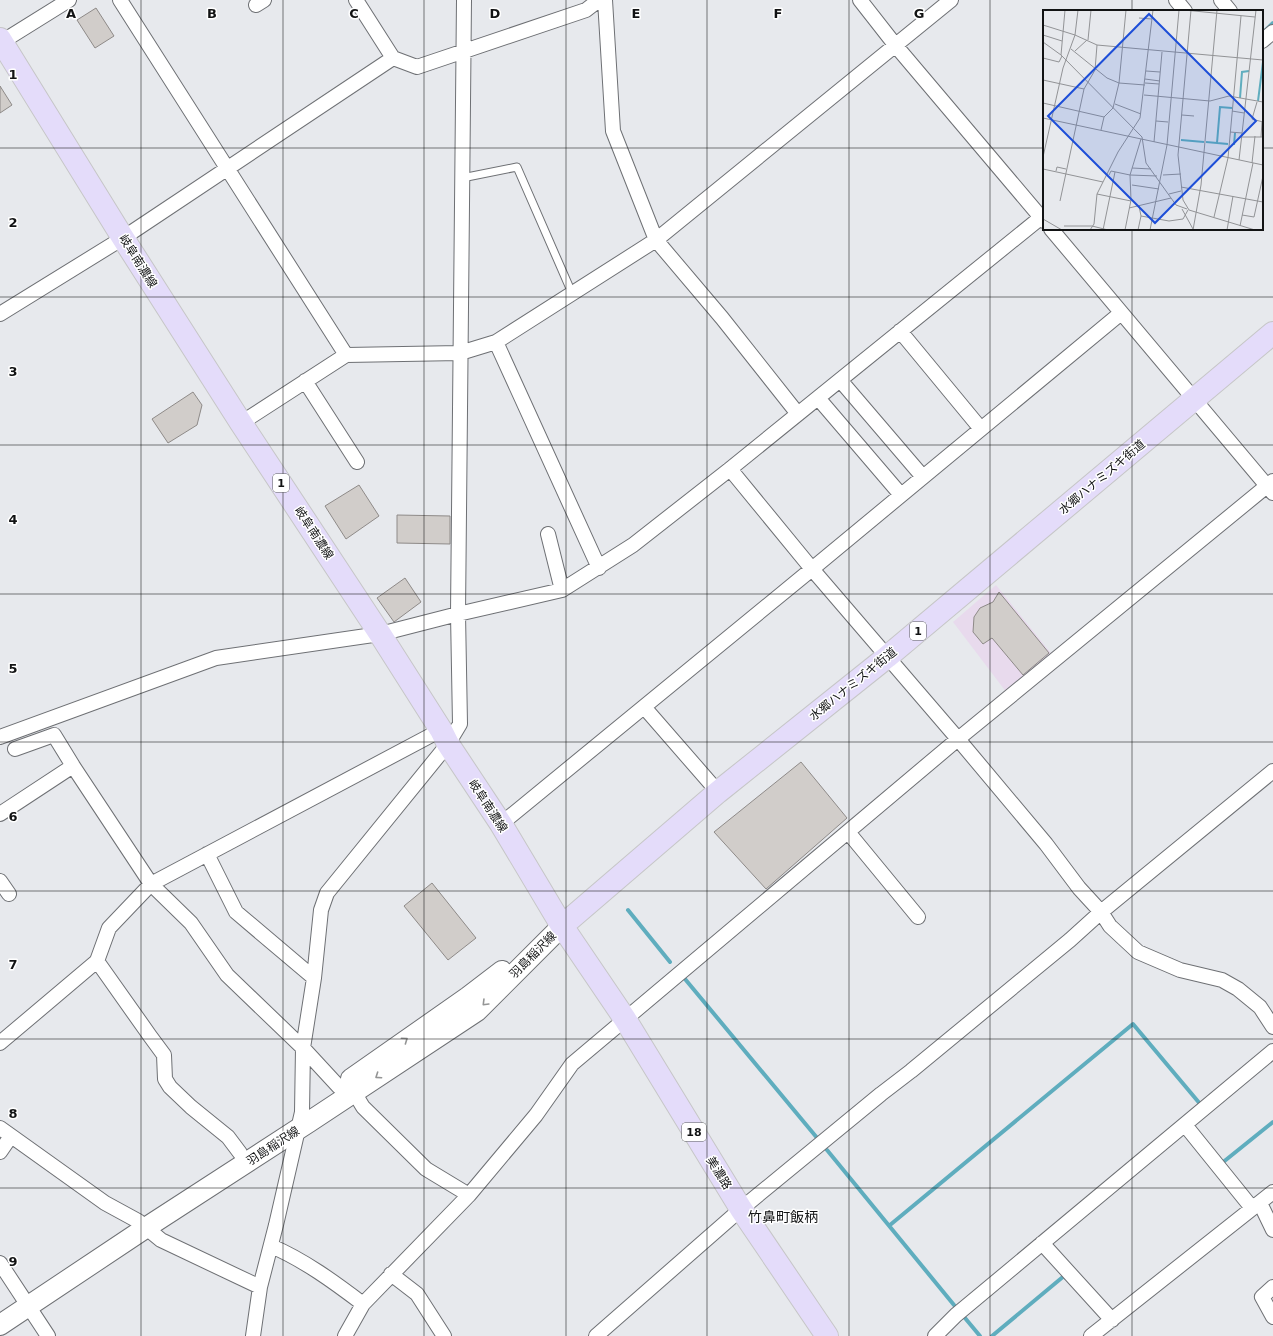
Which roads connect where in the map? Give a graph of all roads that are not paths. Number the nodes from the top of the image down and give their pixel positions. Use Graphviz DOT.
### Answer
graph roads {
  1 [pos="69,0"];
  2 [pos="120,0"];
  3 [pos="356,0"];
  4 [pos="464,0"];
  5 [pos="599,0"];
  6 [pos="605,0"];
  7 [pos="860,0"];
  8 [pos="951,0"];
  9 [pos="1176,0"];
  10 [pos="1221,0"];
  11 [pos="1184,10"];
  12 [pos="1229,10"];
  13 [pos="1273,32"];
  14 [pos="1263,40"];
  15 [pos="1,41"];
  16 [pos="896,46"];
  17 [pos="464,51"];
  18 [pos="393,58"];
  19 [pos="227,169"];
  20 [pos="462,178"];
  21 [pos="1043,218"];
  22 [pos="1052,230"];
  23 [pos="123,238"];
  24 [pos="656,240"];
  25 [pos="572,293"];
  26 [pos="1121,313"];
  27 [pos="0,314"];
  28 [pos="900,331"];
  29 [pos="1273,333"];
  30 [pos="496,342"];
  31 [pos="460,353"];
  32 [pos="346,355"];
  33 [pos="840,380"];
  34 [pos="305,381"];
  35 [pos="818,398"];
  36 [pos="1194,400"];
  37 [pos="798,414"];
  38 [pos="241,423"];
  39 [pos="981,429"];
  40 [pos="357,462"];
  41 [pos="730,469"];
  42 [pos="923,478"];
  43 [pos="1271,487"];
  44 [pos="901,496"];
  45 [pos="548,534"];
  46 [pos="598,568"];
  47 [pos="812,569"];
  48 [pos="562,590"];
  49 [pos="458,614"];
  50 [pos="380,634"];
  51 [pos="887,657"];
  52 [pos="644,707"];
  53 [pos="0,737"];
  54 [pos="444,737"];
  55 [pos="958,739"];
  56 [pos="15,749"];
  57 [pos="72,766"];
  58 [pos="1273,771"];
  59 [pos="718,792"];
  60 [pos="0,814"];
  61 [pos="501,824"];
  62 [pos="848,832"];
  63 [pos="207,854"];
  64 [pos="0,881"];
  65 [pos="151,884"];
  66 [pos="9,894"];
  67 [pos="1101,912"];
  68 [pos="918,918"];
  69 [pos="562,926"];
  70 [pos="97,961"];
  71 [pos="314,978"];
  72 [pos="625,1019"];
  73 [pos="1273,1027"];
  74 [pos="0,1043"];
  75 [pos="303,1048"];
  76 [pos="1273,1051"];
  77 [pos="346,1090"];
  78 [pos="299,1121"];
  79 [pos="1185,1125"];
  80 [pos="6,1132"];
  81 [pos="0,1152"];
  82 [pos="240,1153"];
  83 [pos="1273,1192"];
  84 [pos="469,1195"];
  85 [pos="1256,1206"];
  86 [pos="741,1209"];
  87 [pos="142,1224"];
  88 [pos="1273,1230"];
  89 [pos="1042,1243"];
  90 [pos="270,1246"];
  91 [pos="0,1263"];
  92 [pos="391,1274"];
  93 [pos="260,1287"];
  94 [pos="1273,1287"];
  95 [pos="25,1302"];
  96 [pos="363,1304"];
  97 [pos="0,1310"];
  98 [pos="1273,1317"];
  99 [pos="1112,1320"];
  100 [pos="0,1325"];
  101 [pos="48,1336"];
  102 [pos="253,1336"];
  103 [pos="345,1336"];
  104 [pos="444,1336"];
  105 [pos="596,1336"];
  106 [pos="827,1336"];
  107 [pos="935,1336"];
  108 [pos="1092,1336"];
  1 -- 15 [label="street"];
  2 -- 19 [label="street"];
  3 -- 18 [label="street"];
  4 -- 17 [label="street"];
  5 -- 17 [label="street"];
  6 -- 24 [label="street"];
  7 -- 16 [label="street"];
  8 -- 16 [label="street"];
  9 -- 11 [label="street"];
  10 -- 12 [label="street"];
  13 -- 14 [label="street"];
  15 -- 23 [label="main road, 岐阜南濃線 / 1"];
  16 -- 21 [label="street"];
  16 -- 24 [label="street"];
  17 -- 18 [label="street"];
  17 -- 20 [label="street"];
  18 -- 19 [label="street"];
  19 -- 23 [label="street"];
  19 -- 32 [label="street"];
  20 -- 25 [label="lane"];
  20 -- 31 [label="street"];
  21 -- 28 [label="street"];
  22 -- 26 [label="street"];
  23 -- 27 [label="street"];
  23 -- 38 [label="main road, 岐阜南濃線 / 1"];
  24 -- 25 [label="street"];
  24 -- 37 [label="street"];
  25 -- 30 [label="street"];
  26 -- 36 [label="street"];
  26 -- 39 [label="street"];
  28 -- 33 [label="street"];
  28 -- 39 [label="street"];
  29 -- 36 [label="main road, 水郷ハナミズキ街道 / 1"];
  30 -- 31 [label="street"];
  30 -- 46 [label="street"];
  31 -- 32 [label="street"];
  31 -- 49 [label="street"];
  32 -- 34 [label="street"];
  33 -- 35 [label="street"];
  33 -- 42 [label="street"];
  34 -- 38 [label="street"];
  34 -- 40 [label="street"];
  35 -- 37 [label="street"];
  35 -- 44 [label="street"];
  36 -- 43 [label="street"];
  36 -- 51 [label="main road, 水郷ハナミズキ街道 / 1"];
  37 -- 41 [label="street"];
  38 -- 50 [label="main road, 岐阜南濃線 / 1"];
  39 -- 42 [label="street"];
  41 -- 46 [label="street"];
  41 -- 47 [label="street"];
  42 -- 44 [label="street"];
  43 -- 55 [label="street"];
  44 -- 47 [label="street"];
  45 -- 48 [label="street"];
  46 -- 48 [label="street"];
  47 -- 51 [label="street"];
  47 -- 52 [label="street"];
  48 -- 49 [label="street"];
  49 -- 50 [label="street"];
  49 -- 54 [label="street"];
  50 -- 53 [label="street"];
  50 -- 54 [label="main road, 岐阜南濃線 / 1"];
  51 -- 55 [label="street"];
  51 -- 59 [label="main road, 水郷ハナミズキ街道 / 1"];
  52 -- 59 [label="street"];
  52 -- 61 [label="street"];
  54 -- 61 [label="main road, 岐阜南濃線 / 1"];
  54 -- 63 [label="street"];
  54 -- 71 [label="street"];
  55 -- 62 [label="street"];
  55 -- 67 [label="street"];
  56 -- 57 [label="street"];
  57 -- 60 [label="street"];
  57 -- 65 [label="street"];
  58 -- 67 [label="street"];
  59 -- 69 [label="main road, 水郷ハナミズキ街道 / 1"];
  61 -- 69 [label="main road, 岐阜南濃線 / 1"];
  62 -- 68 [label="street"];
  62 -- 72 [label="street"];
  63 -- 65 [label="street"];
  63 -- 71 [label="street"];
  64 -- 66 [label="street"];
  65 -- 70 [label="street"];
  65 -- 75 [label="street"];
  67 -- 73 [label="street"];
  67 -- 86 [label="street"];
  69 -- 72 [label="main road, 美濃路 / 18"];
  69 -- 77 [label="main road, 羽島稲沢線"];
  70 -- 74 [label="street"];
  70 -- 82 [label="street"];
  71 -- 75 [label="street"];
  72 -- 84 [label="street"];
  72 -- 86 [label="main road, 美濃路 / 18"];
  75 -- 77 [label="street"];
  75 -- 78 [label="street"];
  76 -- 79 [label="street"];
  77 -- 78 [label="main road, 羽島稲沢線"];
  77 -- 84 [label="street"];
  78 -- 82 [label="main road, 羽島稲沢線"];
  78 -- 87 [label="main road, 羽島稲沢線"];
  78 -- 90 [label="street"];
  79 -- 85 [label="street"];
  79 -- 89 [label="street"];
  80 -- 81 [label="street"];
  80 -- 87 [label="street"];
  82 -- 87 [label="main road, 羽島稲沢線"];
  83 -- 85 [label="street"];
  84 -- 92 [label="street"];
  85 -- 88 [label="street"];
  85 -- 99 [label="street"];
  86 -- 105 [label="street"];
  86 -- 106 [label="main road, 美濃路 / 18"];
  87 -- 93 [label="street"];
  87 -- 95 [label="main road, 羽島稲沢線"];
  89 -- 99 [label="street"];
  89 -- 107 [label="street"];
  90 -- 93 [label="street"];
  90 -- 96 [label="street"];
  91 -- 95 [label="street"];
  92 -- 96 [label="street"];
  92 -- 104 [label="street"];
  93 -- 102 [label="street"];
  94 -- 98 [label="street"];
  95 -- 97 [label="main road, 羽島稲沢線"];
  95 -- 100 [label="main road, 羽島稲沢線"];
  95 -- 101 [label="street"];
  96 -- 103 [label="street"];
  99 -- 108 [label="street"];
}
